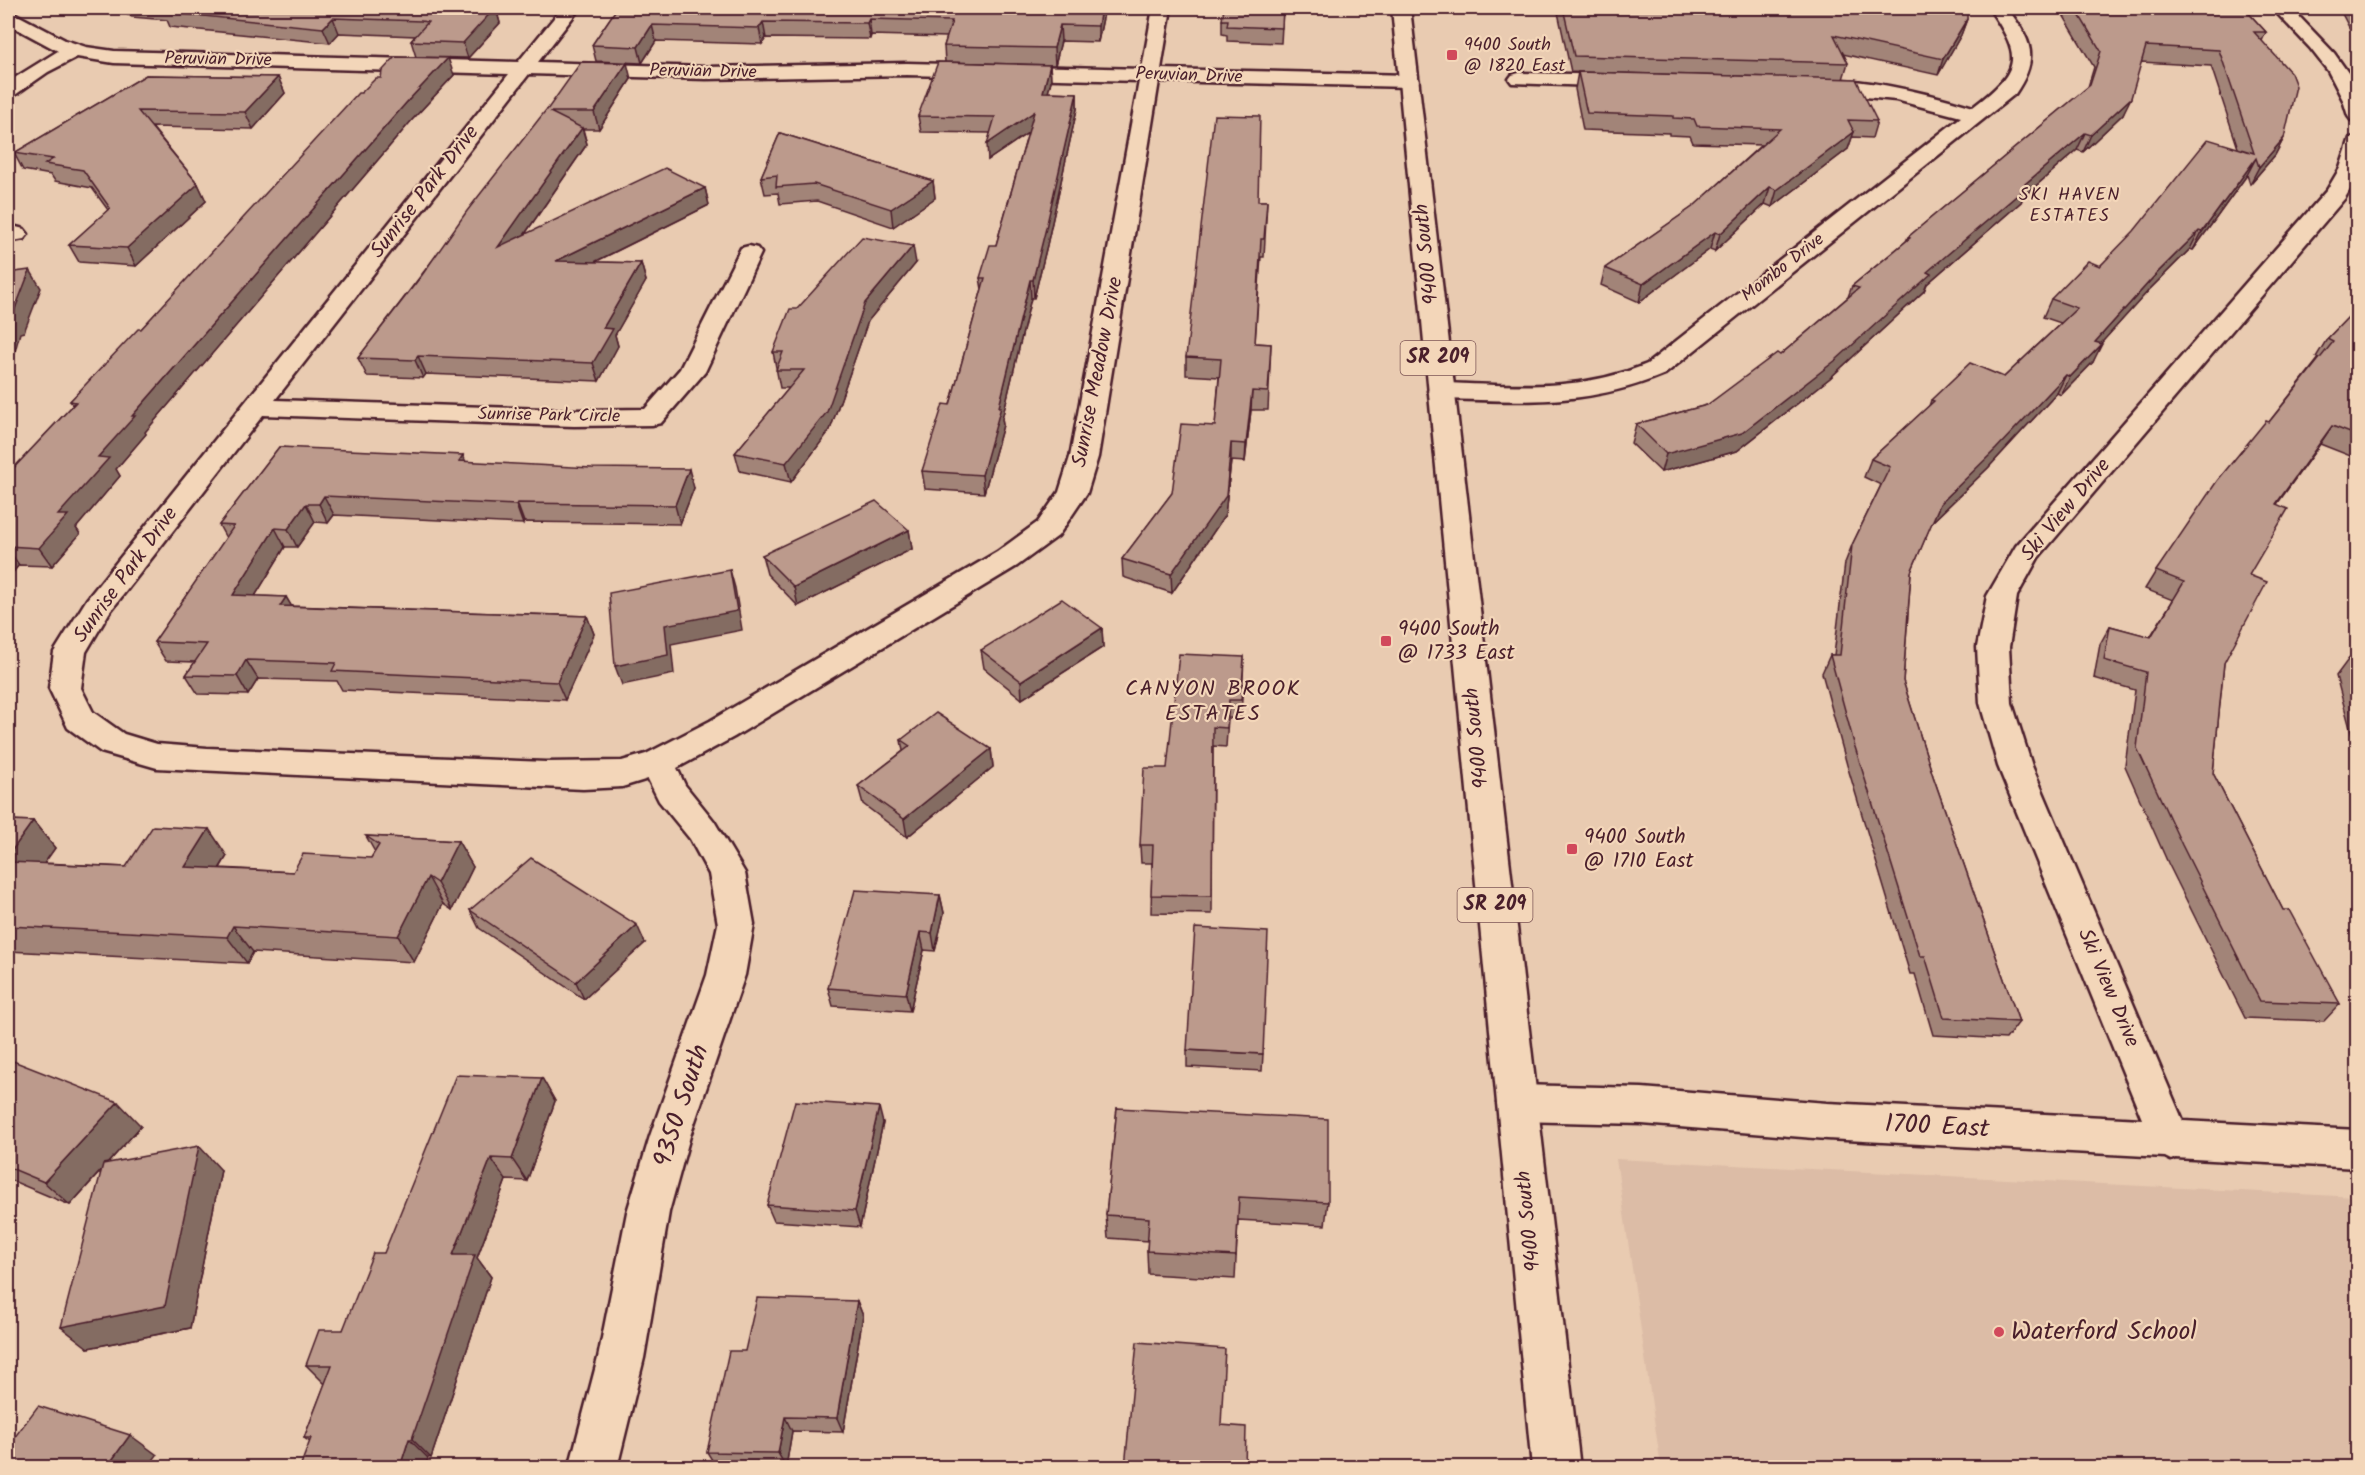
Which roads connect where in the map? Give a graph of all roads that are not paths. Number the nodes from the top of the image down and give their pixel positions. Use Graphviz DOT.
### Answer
graph roads {
  1 [pos="571,8"];
  2 [pos="1162,8"];
  3 [pos="1401,8"];
  4 [pos="1998,8"];
  5 [pos="2281,8"];
  6 [pos="8,16"];
  7 [pos="73,51"];
  8 [pos="523,68"];
  9 [pos="1151,75"];
  10 [pos="1519,79"];
  11 [pos="1409,81"];
  12 [pos="1646,82"];
  13 [pos="1797,86"];
  14 [pos="8,91"];
  15 [pos="2355,95"];
  16 [pos="1976,115"];
  17 [pos="2358,116"];
  18 [pos="2358,143"];
  19 [pos="749,253"];
  20 [pos="1441,391"];
  21 [pos="255,407"];
  22 [pos="658,763"];
  23 [pos="1517,1103"];
  24 [pos="2171,1141"];
  25 [pos="2358,1149"];
  26 [pos="593,1467"];
  27 [pos="1556,1467"];
  1 -- 8 [label="street, Sunrise Park Drive"];
  2 -- 9 [label="street, Sunrise Meadow Drive"];
  3 -- 11 [label="street, 9400 South / SR 209"];
  4 -- 16 [label="street, Mombo Drive"];
  5 -- 15 [label="street"];
  6 -- 7 [label="street, Peruvian Drive"];
  7 -- 8 [label="street, Peruvian Drive"];
  7 -- 14 [label="street"];
  8 -- 9 [label="street, Peruvian Drive"];
  8 -- 21 [label="street, Sunrise Park Drive"];
  9 -- 11 [label="street, Peruvian Drive"];
  9 -- 22 [label="street, Sunrise Meadow Drive"];
  10 -- 12 [label="street"];
  11 -- 20 [label="street, 9400 South / SR 209"];
  13 -- 16 [label="street"];
  15 -- 17 [label="street"];
  16 -- 20 [label="street, Mombo Drive"];
  18 -- 24 [label="street, Ski View Drive"];
  19 -- 21 [label="street, Sunrise Park Circle"];
  20 -- 23 [label="street, 9400 South / SR 209"];
  21 -- 22 [label="street, Sunrise Park Drive"];
  22 -- 26 [label="street, 9350 South"];
  23 -- 24 [label="street, 1700 East"];
  23 -- 27 [label="street, 9400 South / SR 209"];
  24 -- 25 [label="street, 1700 East"];
}
